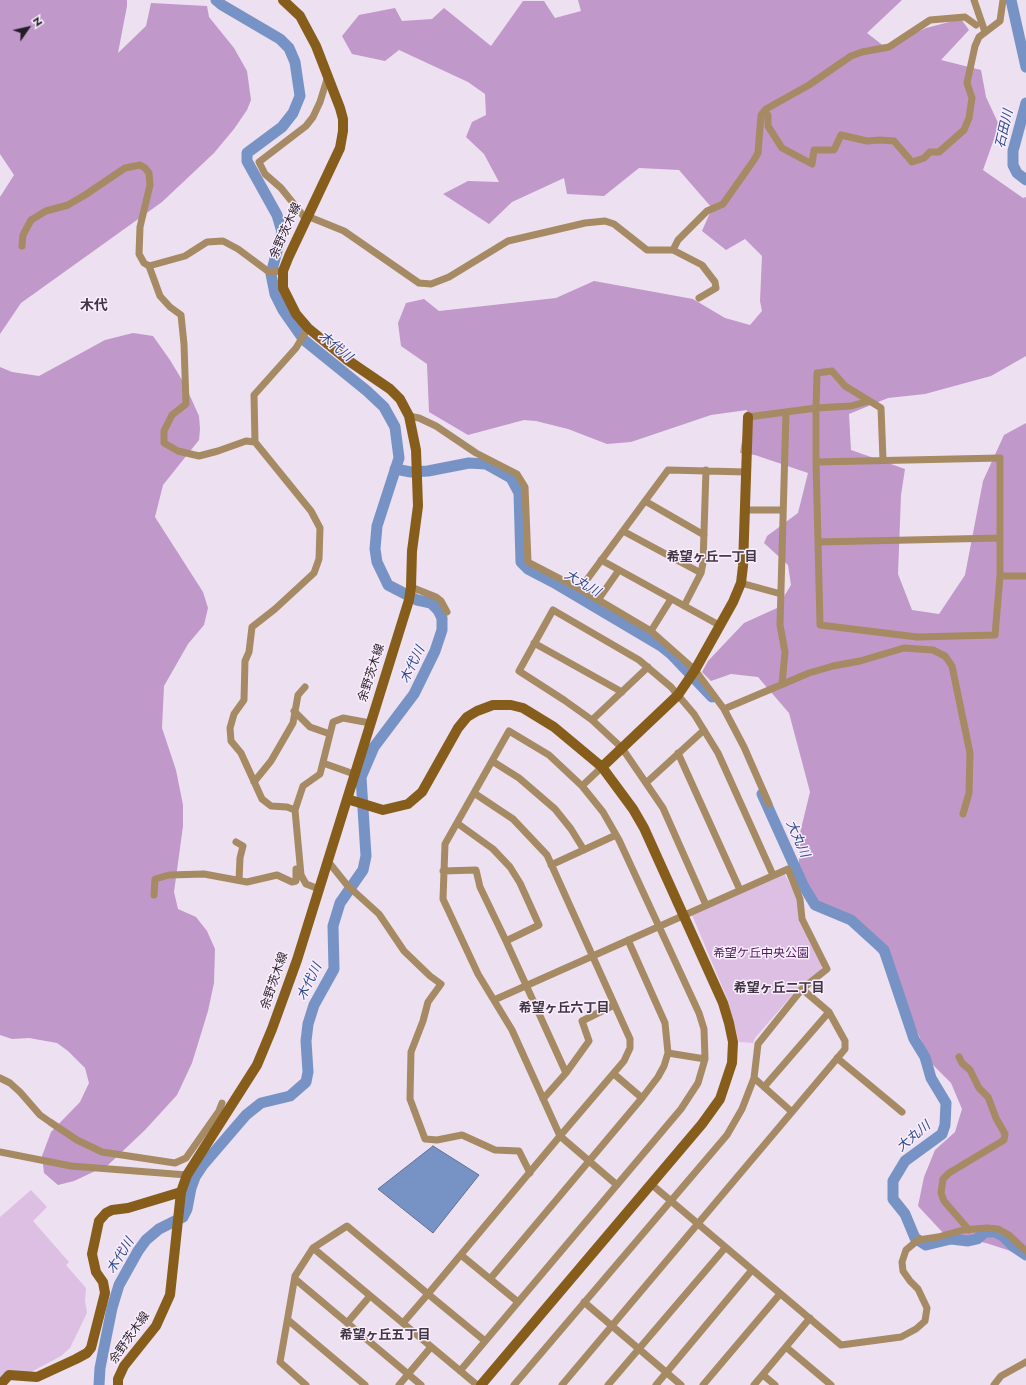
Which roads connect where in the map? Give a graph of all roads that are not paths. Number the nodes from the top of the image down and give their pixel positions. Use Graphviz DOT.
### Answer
graph roads {
  1 [pos="283,0"];
  2 [pos="974,0"];
  3 [pos="1003,0"];
  4 [pos="976,25"];
  5 [pos="985,32"];
  6 [pos="328,76"];
  7 [pos="764,112"];
  8 [pos="306,217"];
  9 [pos="22,246"];
  10 [pos="673,250"];
  11 [pos="149,266"];
  12 [pos="283,271"];
  13 [pos="699,298"];
  14 [pos="308,328"];
  15 [pos="869,401"];
  16 [pos="816,408"];
  17 [pos="786,412"];
  18 [pos="409,416"];
  19 [pos="748,416"];
  20 [pos="255,442"];
  21 [pos="883,460"];
  22 [pos="816,462"];
  23 [pos="706,470"];
  24 [pos="746,472"];
  25 [pos="645,500"];
  26 [pos="744,510"];
  27 [pos="783,510"];
  28 [pos="623,531"];
  29 [pos="704,535"];
  30 [pos="1000,538"];
  31 [pos="818,542"];
  32 [pos="601,560"];
  33 [pos="619,570"];
  34 [pos="701,573"];
  35 [pos="1000,576"];
  36 [pos="1026,576"];
  37 [pos="741,583"];
  38 [pos="580,589"];
  39 [pos="410,592"];
  40 [pos="781,594"];
  41 [pos="671,599"];
  42 [pos="598,600"];
  43 [pos="684,606"];
  44 [pos="447,612"];
  45 [pos="720,625"];
  46 [pos="651,632"];
  47 [pos="534,643"];
  48 [pos="648,667"];
  49 [pos="693,673"];
  50 [pos="782,684"];
  51 [pos="305,686"];
  52 [pos="622,692"];
  53 [pos="678,696"];
  54 [pos="724,709"];
  55 [pos="294,711"];
  56 [pos="592,720"];
  57 [pos="370,723"];
  58 [pos="704,730"];
  59 [pos="330,734"];
  60 [pos="622,748"];
  61 [pos="678,754"];
  62 [pos="492,761"];
  63 [pos="323,763"];
  64 [pos="602,767"];
  65 [pos="354,774"];
  66 [pos="254,782"];
  67 [pos="646,782"];
  68 [pos="582,786"];
  69 [pos="474,793"];
  70 [pos="349,799"];
  71 [pos="770,804"];
  72 [pos="295,810"];
  73 [pos="963,814"];
  74 [pos="457,823"];
  75 [pos="616,835"];
  76 [pos="236,842"];
  77 [pos="584,850"];
  78 [pos="299,856"];
  79 [pos="327,860"];
  80 [pos="551,866"];
  81 [pos="443,871"];
  82 [pos="774,875"];
  83 [pos="239,880"];
  84 [pos="319,889"];
  85 [pos="740,890"];
  86 [pos="154,895"];
  87 [pos="706,905"];
  88 [pos="683,916"];
  89 [pos="659,926"];
  90 [pos="628,940"];
  91 [pos="506,941"];
  92 [pos="593,956"];
  93 [pos="526,986"];
  94 [pos="802,990"];
  95 [pos="494,1000"];
  96 [pos="614,1005"];
  97 [pos="829,1012"];
  98 [pos="668,1053"];
  99 [pos="958,1057"];
  100 [pos="837,1058"];
  101 [pos="705,1059"];
  102 [pos="566,1073"];
  103 [pos="614,1074"];
  104 [pos="0,1078"];
  105 [pos="754,1078"];
  106 [pos="764,1087"];
  107 [pos="642,1098"];
  108 [pos="543,1099"];
  109 [pos="222,1103"];
  110 [pos="792,1112"];
  111 [pos="902,1112"];
  112 [pos="560,1136"];
  113 [pos="0,1152"];
  114 [pos="589,1161"];
  115 [pos="530,1173"];
  116 [pos="186,1175"];
  117 [pos="651,1184"];
  118 [pos="617,1185"];
  119 [pos="181,1192"];
  120 [pos="671,1201"];
  121 [pos="698,1224"];
  122 [pos="969,1230"];
  123 [pos="313,1248"];
  124 [pos="725,1248"];
  125 [pos="1026,1251"];
  126 [pos="461,1255"];
  127 [pos="752,1270"];
  128 [pos="295,1279"];
  129 [pos="490,1279"];
  130 [pos="428,1294"];
  131 [pos="780,1294"];
  132 [pos="370,1296"];
  133 [pos="518,1302"];
  134 [pos="584,1302"];
  135 [pos="810,1318"];
  136 [pos="288,1320"];
  137 [pos="348,1323"];
  138 [pos="403,1324"];
  139 [pos="612,1326"];
  140 [pos="485,1341"];
  141 [pos="431,1347"];
  142 [pos="786,1347"];
  143 [pos="639,1349"];
  144 [pos="1026,1362"];
  145 [pos="460,1371"];
  146 [pos="666,1372"];
  147 [pos="408,1374"];
  148 [pos="763,1375"];
  149 [pos="0,1385"];
  150 [pos="118,1385"];
  151 [pos="306,1385"];
  152 [pos="365,1385"];
  153 [pos="398,1385"];
  154 [pos="421,1385"];
  155 [pos="477,1385"];
  156 [pos="482,1385"];
  157 [pos="514,1385"];
  158 [pos="562,1385"];
  159 [pos="608,1385"];
  160 [pos="656,1385"];
  161 [pos="681,1385"];
  162 [pos="703,1385"];
  163 [pos="754,1385"];
  164 [pos="775,1385"];
  165 [pos="831,1385"];
  166 [pos="994,1385"];
  1 -- 6 [label="street, 余野茨木線"];
  2 -- 5 [label="street"];
  3 -- 5 [label="street"];
  4 -- 7 [label="street"];
  5 -- 7 [label="street"];
  6 -- 8 [label="street, 余野茨木線"];
  6 -- 8 [label="street"];
  7 -- 10 [label="street"];
  8 -- 10 [label="street"];
  8 -- 12 [label="street, 余野茨木線"];
  9 -- 11 [label="street"];
  10 -- 13 [label="street"];
  11 -- 12 [label="street"];
  11 -- 20 [label="street"];
  12 -- 14 [label="street, 余野茨木線"];
  14 -- 18 [label="street, 余野茨木線"];
  14 -- 20 [label="street"];
  15 -- 16 [label="street"];
  15 -- 16 [label="street"];
  15 -- 21 [label="street"];
  16 -- 17 [label="street"];
  16 -- 22 [label="street"];
  17 -- 19 [label="street"];
  17 -- 27 [label="street"];
  18 -- 38 [label="street"];
  18 -- 39 [label="street, 余野茨木線"];
  19 -- 24 [label="street"];
  20 -- 66 [label="street"];
  21 -- 22 [label="street"];
  21 -- 30 [label="street"];
  22 -- 31 [label="street"];
  23 -- 24 [label="street"];
  23 -- 25 [label="street"];
  23 -- 29 [label="street"];
  24 -- 26 [label="street"];
  25 -- 28 [label="street"];
  25 -- 29 [label="street"];
  26 -- 27 [label="street"];
  26 -- 37 [label="street"];
  27 -- 40 [label="street"];
  28 -- 32 [label="street"];
  28 -- 34 [label="street"];
  29 -- 34 [label="street"];
  30 -- 31 [label="street"];
  30 -- 35 [label="street"];
  31 -- 35 [label="street"];
  32 -- 33 [label="street"];
  32 -- 38 [label="street"];
  33 -- 41 [label="street"];
  33 -- 42 [label="street"];
  34 -- 43 [label="street"];
  35 -- 36 [label="street"];
  37 -- 40 [label="street"];
  37 -- 45 [label="street"];
  38 -- 42 [label="street"];
  39 -- 44 [label="street"];
  39 -- 57 [label="street, 余野茨木線"];
  40 -- 50 [label="street"];
  41 -- 43 [label="street"];
  41 -- 46 [label="street"];
  42 -- 46 [label="street"];
  43 -- 45 [label="street"];
  45 -- 49 [label="street"];
  46 -- 49 [label="street"];
  47 -- 48 [label="street"];
  47 -- 52 [label="street"];
  47 -- 56 [label="street"];
  48 -- 52 [label="street"];
  48 -- 53 [label="street"];
  49 -- 53 [label="street"];
  49 -- 54 [label="street"];
  50 -- 54 [label="street"];
  50 -- 73 [label="street"];
  51 -- 55 [label="street"];
  52 -- 56 [label="street"];
  53 -- 58 [label="street"];
  53 -- 60 [label="street"];
  54 -- 71 [label="street"];
  55 -- 59 [label="street"];
  55 -- 66 [label="street"];
  56 -- 60 [label="street"];
  57 -- 59 [label="street"];
  57 -- 65 [label="street, 余野茨木線"];
  58 -- 61 [label="street"];
  58 -- 82 [label="street"];
  59 -- 63 [label="street"];
  60 -- 64 [label="street"];
  60 -- 67 [label="street"];
  61 -- 67 [label="street"];
  61 -- 85 [label="street"];
  62 -- 68 [label="street"];
  62 -- 69 [label="street"];
  62 -- 77 [label="street"];
  63 -- 65 [label="street"];
  63 -- 72 [label="street"];
  64 -- 68 [label="street"];
  64 -- 70 [label="street"];
  64 -- 88 [label="street"];
  65 -- 70 [label="street, 余野茨木線"];
  66 -- 72 [label="street"];
  67 -- 87 [label="street"];
  68 -- 75 [label="street"];
  69 -- 74 [label="street"];
  69 -- 80 [label="street"];
  70 -- 79 [label="street, 余野茨木線"];
  72 -- 78 [label="street"];
  74 -- 81 [label="street"];
  74 -- 91 [label="street"];
  75 -- 77 [label="street"];
  75 -- 89 [label="street"];
  76 -- 83 [label="street"];
  77 -- 80 [label="street"];
  78 -- 83 [label="street"];
  78 -- 84 [label="street"];
  79 -- 84 [label="street, 余野茨木線"];
  79 -- 115 [label="street"];
  80 -- 92 [label="street"];
  81 -- 91 [label="street"];
  81 -- 95 [label="street"];
  82 -- 85 [label="street"];
  82 -- 94 [label="street"];
  83 -- 86 [label="street"];
  84 -- 116 [label="street, 余野茨木線"];
  85 -- 87 [label="street"];
  87 -- 88 [label="street"];
  88 -- 89 [label="street"];
  88 -- 117 [label="street"];
  89 -- 90 [label="street"];
  89 -- 101 [label="street"];
  90 -- 92 [label="street"];
  90 -- 98 [label="street"];
  91 -- 93 [label="street"];
  92 -- 93 [label="street"];
  92 -- 96 [label="street"];
  93 -- 95 [label="street"];
  93 -- 102 [label="street"];
  94 -- 97 [label="street"];
  94 -- 105 [label="street"];
  95 -- 108 [label="street"];
  96 -- 102 [label="street"];
  96 -- 103 [label="street"];
  97 -- 100 [label="street"];
  97 -- 106 [label="street"];
  98 -- 101 [label="street"];
  98 -- 107 [label="street"];
  99 -- 122 [label="street"];
  100 -- 110 [label="street"];
  100 -- 111 [label="street"];
  101 -- 118 [label="street"];
  102 -- 108 [label="street"];
  103 -- 107 [label="street"];
  103 -- 112 [label="street"];
  104 -- 109 [label="street"];
  105 -- 106 [label="street"];
  105 -- 120 [label="street"];
  106 -- 110 [label="street"];
  107 -- 114 [label="street"];
  108 -- 112 [label="street"];
  110 -- 121 [label="street"];
  112 -- 114 [label="street"];
  112 -- 115 [label="street"];
  113 -- 116 [label="street"];
  114 -- 118 [label="street"];
  114 -- 129 [label="street"];
  115 -- 126 [label="street"];
  116 -- 119 [label="street, 余野茨木線"];
  117 -- 120 [label="street"];
  117 -- 156 [label="street"];
  118 -- 133 [label="street"];
  119 -- 149 [label="street"];
  119 -- 150 [label="street, 余野茨木線"];
  120 -- 121 [label="street"];
  120 -- 134 [label="street"];
  121 -- 124 [label="street"];
  121 -- 139 [label="street"];
  122 -- 125 [label="street"];
  122 -- 135 [label="street"];
  123 -- 128 [label="street"];
  123 -- 130 [label="street"];
  123 -- 132 [label="street"];
  124 -- 127 [label="street"];
  124 -- 143 [label="street"];
  126 -- 129 [label="street"];
  126 -- 130 [label="street"];
  127 -- 131 [label="street"];
  127 -- 146 [label="street"];
  128 -- 136 [label="street"];
  128 -- 137 [label="street"];
  129 -- 133 [label="street"];
  130 -- 138 [label="street"];
  130 -- 140 [label="street"];
  131 -- 135 [label="street"];
  131 -- 162 [label="street"];
  132 -- 137 [label="street"];
  132 -- 138 [label="street"];
  133 -- 140 [label="street"];
  134 -- 139 [label="street"];
  134 -- 157 [label="street"];
  135 -- 142 [label="street"];
  136 -- 151 [label="street"];
  136 -- 152 [label="street"];
  137 -- 147 [label="street"];
  138 -- 141 [label="street"];
  139 -- 143 [label="street"];
  139 -- 158 [label="street"];
  140 -- 145 [label="street"];
  141 -- 145 [label="street"];
  141 -- 147 [label="street"];
  142 -- 148 [label="street"];
  142 -- 165 [label="street"];
  143 -- 146 [label="street"];
  143 -- 159 [label="street"];
  144 -- 166 [label="street"];
  145 -- 155 [label="street"];
  146 -- 160 [label="street"];
  146 -- 161 [label="street"];
  147 -- 153 [label="street"];
  147 -- 154 [label="street"];
  148 -- 163 [label="street"];
  148 -- 164 [label="street"];
}
